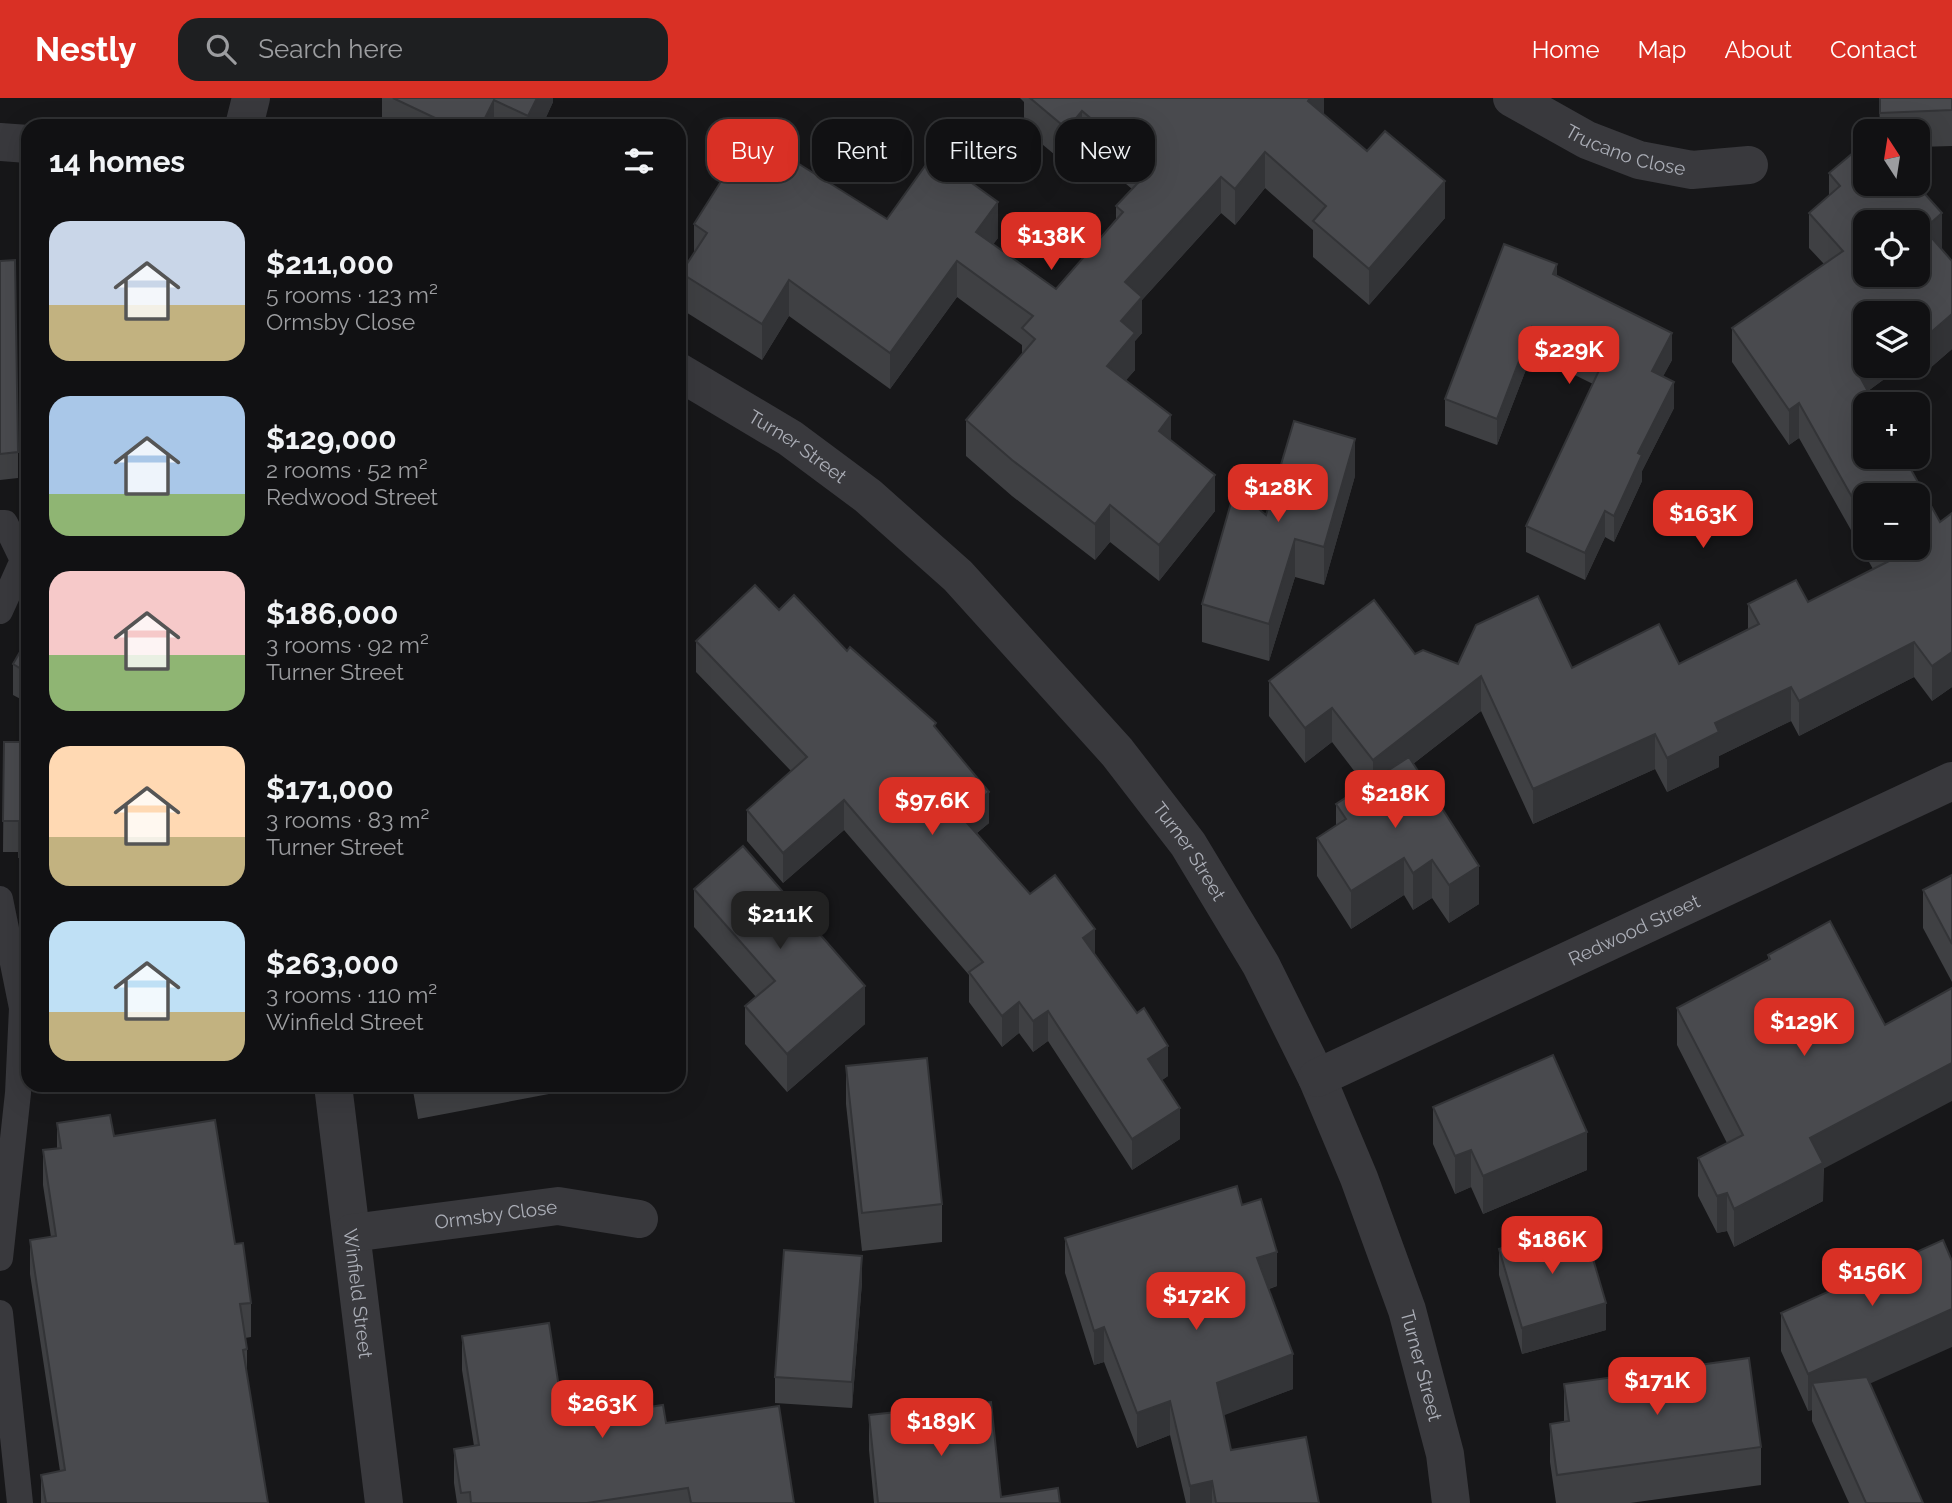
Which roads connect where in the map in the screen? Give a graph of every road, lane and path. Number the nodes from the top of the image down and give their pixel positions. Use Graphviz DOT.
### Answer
graph roads {
  1 [pos="250,98"];
  2 [pos="1512,98"];
  3 [pos="246,119"];
  4 [pos="0,142"];
  5 [pos="21,144"];
  6 [pos="1749,165"];
  7 [pos="686,376"];
  8 [pos="14,533"];
  9 [pos="21,554"];
  10 [pos="21,564"];
  11 [pos="0,611"];
  12 [pos="1952,781"];
  13 [pos="0,899"];
  14 [pos="21,1003"];
  15 [pos="21,1029"];
  16 [pos="1317,1078"];
  17 [pos="334,1092"];
  18 [pos="639,1219"];
  19 [pos="352,1234"];
  20 [pos="0,1258"];
  21 [pos="0,1313"];
  22 [pos="20,1503"];
  23 [pos="384,1503"];
  24 [pos="1451,1503"];
  1 -- 3 [label="street"];
  2 -- 6 [label="street, Trucano Close"];
  4 -- 5 [label="street"];
  7 -- 16 [label="street, Turner Street"];
  8 -- 9 [label="lane"];
  10 -- 11 [label="lane"];
  12 -- 16 [label="street, Redwood Street"];
  13 -- 14 [label="lane"];
  15 -- 20 [label="lane"];
  16 -- 24 [label="street, Turner Street"];
  17 -- 19 [label="street, Winfield Street"];
  18 -- 19 [label="street, Ormsby Close"];
  19 -- 23 [label="street, Winfield Street"];
  21 -- 22 [label="lane"];
}
